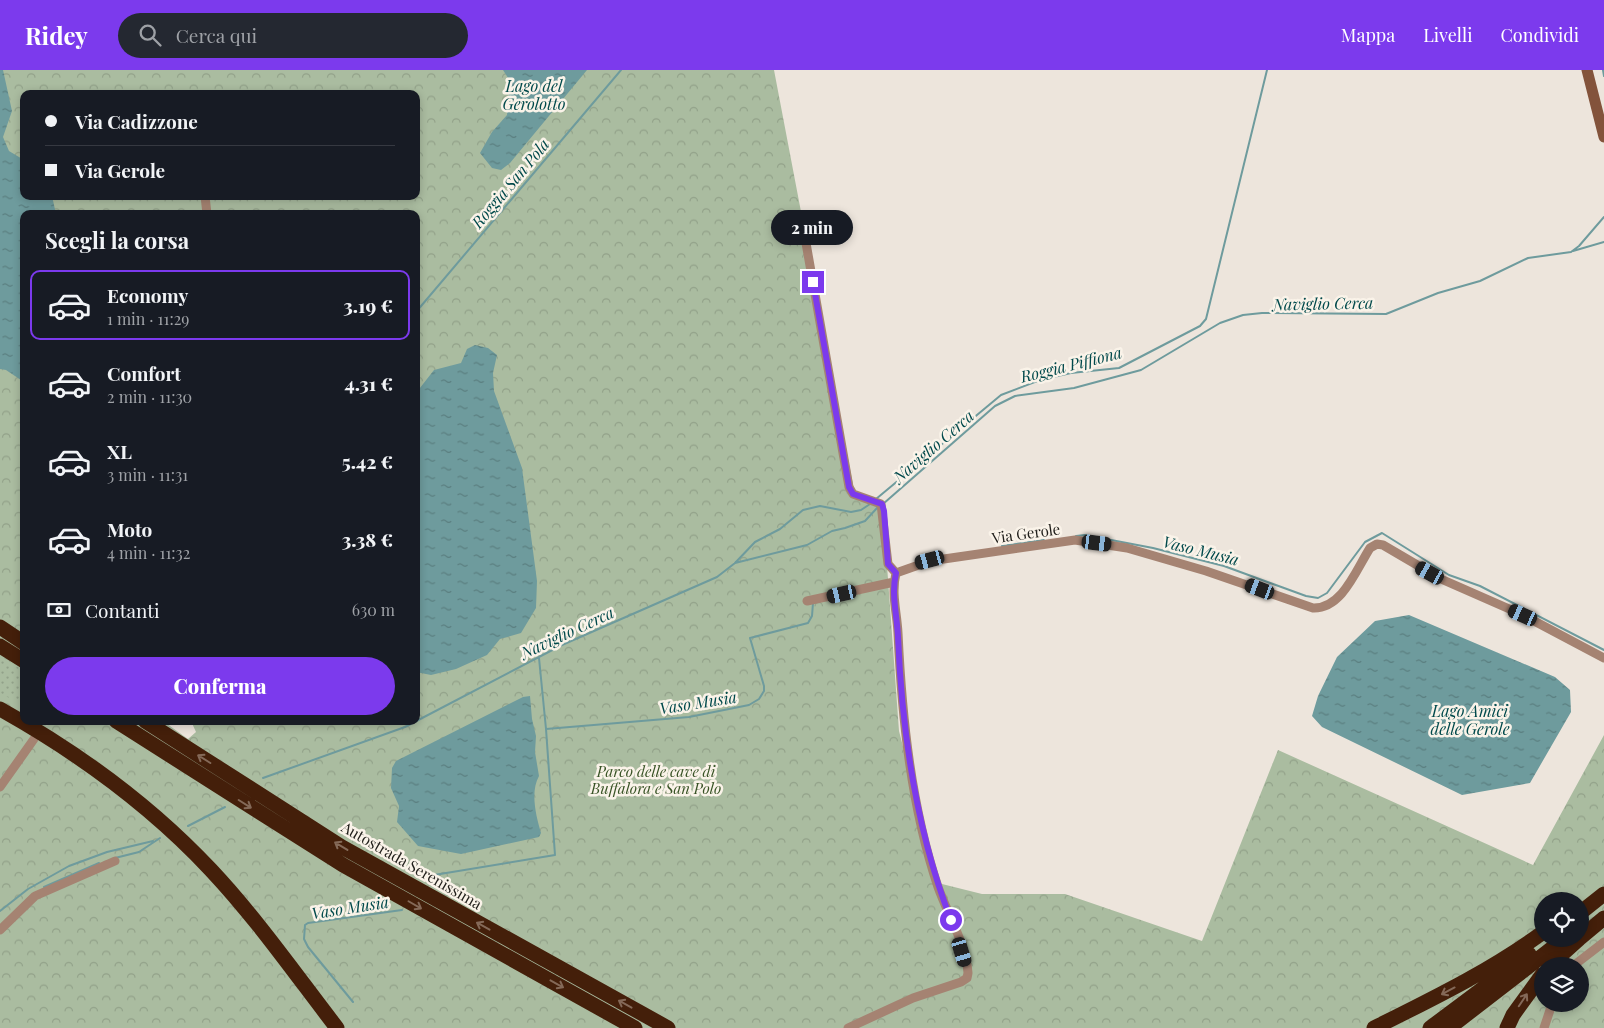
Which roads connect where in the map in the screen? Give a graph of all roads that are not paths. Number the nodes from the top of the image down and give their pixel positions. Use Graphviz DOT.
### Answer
graph roads {
  1 [pos="1587,70"];
  2 [pos="1604,136"];
  3 [pos="803,226"];
  4 [pos="895,577"];
  5 [pos="807,601"];
  6 [pos="0,627"];
  7 [pos="20,640"];
  8 [pos="0,646"];
  9 [pos="20,658"];
  10 [pos="1604,658"];
  11 [pos="0,699"];
  12 [pos="0,710"];
  13 [pos="20,711"];
  14 [pos="20,721"];
  15 [pos="27,725"];
  16 [pos="45,725"];
  17 [pos="122,725"];
  18 [pos="151,725"];
  19 [pos="34,739"];
  20 [pos="0,786"];
  21 [pos="115,861"];
  22 [pos="1604,886"];
  23 [pos="1604,894"];
  24 [pos="1589,898"];
  25 [pos="1589,906"];
  26 [pos="1604,908"];
  27 [pos="1604,918"];
  28 [pos="1589,920"];
  29 [pos="0,930"];
  30 [pos="1589,930"];
  31 [pos="1534,938"];
  32 [pos="1604,942"];
  33 [pos="1537,947"];
  34 [pos="1554,947"];
  35 [pos="1570,947"];
  36 [pos="1559,957"];
  37 [pos="1585,957"];
  38 [pos="1534,986"];
  39 [pos="1549,1012"];
  40 [pos="337,1028"];
  41 [pos="347,1028"];
  42 [pos="635,1028"];
  43 [pos="668,1028"];
  44 [pos="848,1028"];
  45 [pos="1374,1028"];
  46 [pos="1430,1028"];
  47 [pos="1449,1028"];
  48 [pos="1507,1028"];
  49 [pos="1544,1028"];
  1 -- 2 [label="street"];
  3 -- 4 [label="street"];
  4 -- 5 [label="street"];
  4 -- 10 [label="street, Via Gerole"];
  4 -- 44 [label="street"];
  6 -- 7 [label="highway"];
  8 -- 9 [label="highway"];
  11 -- 13 [label="highway"];
  12 -- 14 [label="highway"];
  15 -- 40 [label="highway"];
  16 -- 41 [label="highway"];
  17 -- 42 [label="highway, one-way"];
  43 -- 18 [label="highway, Autostrada Serenissima, one-way"];
  19 -- 20 [label="street"];
  21 -- 29 [label="street"];
  22 -- 24 [label="highway"];
  23 -- 25 [label="highway"];
  26 -- 28 [label="highway"];
  27 -- 30 [label="highway"];
  31 -- 45 [label="highway, one-way"];
  32 -- 37 [label="street"];
  33 -- 46 [label="highway"];
  34 -- 47 [label="highway"];
  35 -- 36 [label="highway"];
  48 -- 38 [label="highway, one-way"];
  39 -- 49 [label="street"];
}
